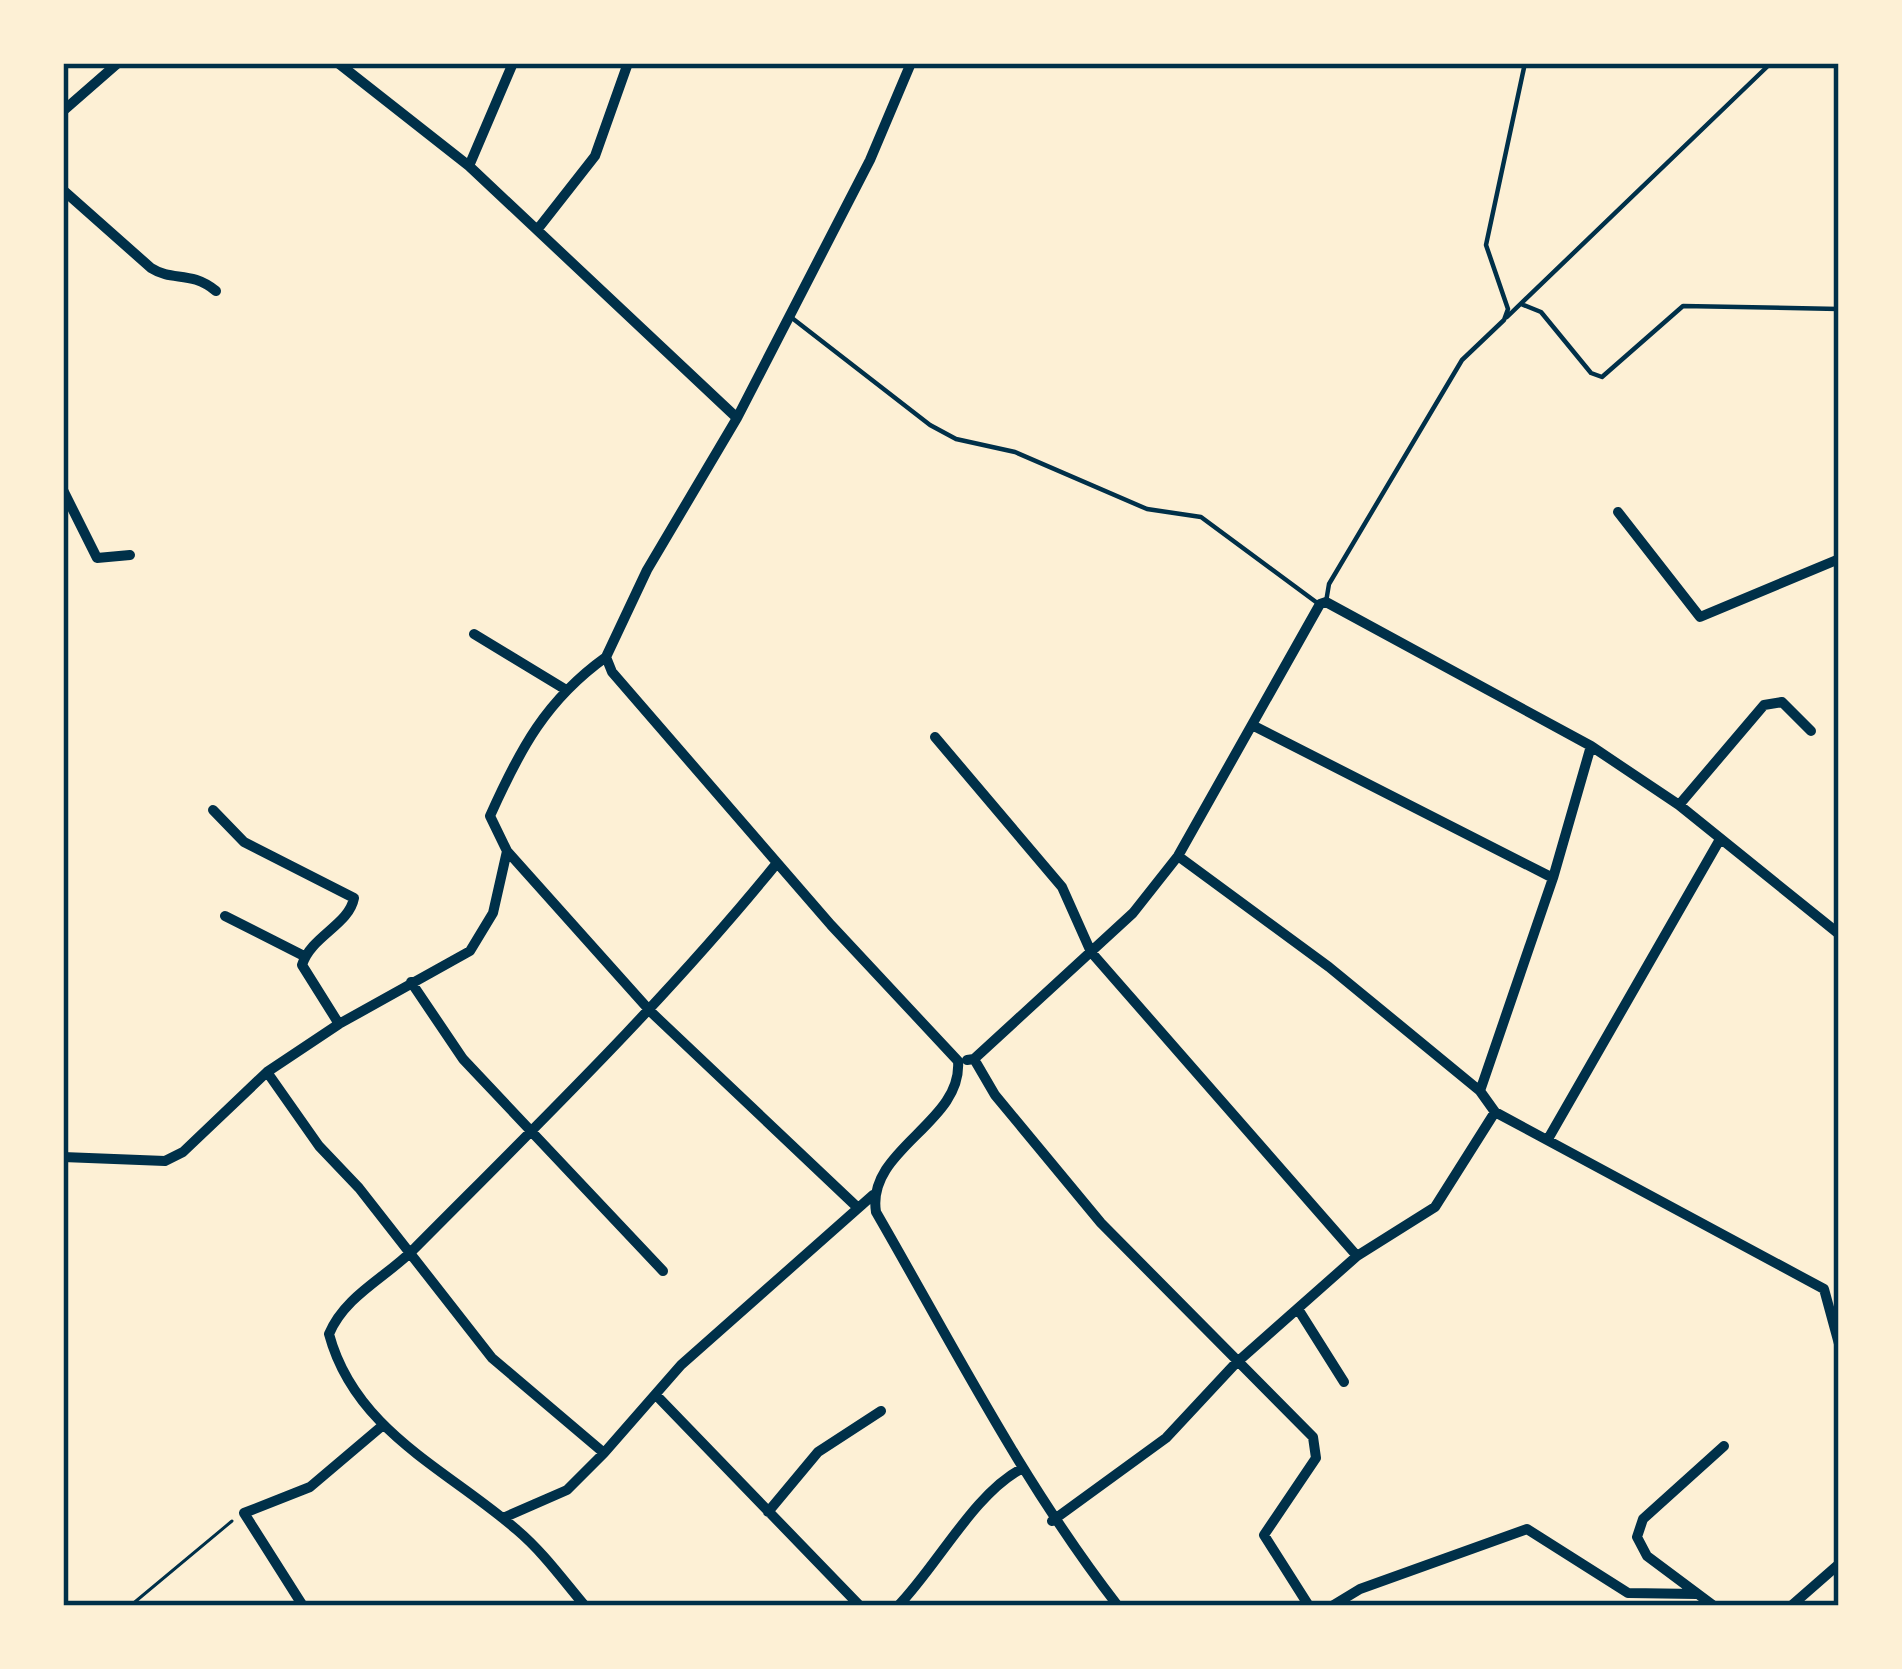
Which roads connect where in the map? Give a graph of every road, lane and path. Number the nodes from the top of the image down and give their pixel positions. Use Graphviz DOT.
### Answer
graph roads {
  1 [pos="118,63"];
  2 [pos="338,63"];
  3 [pos="513,63"];
  4 [pos="628,63"];
  5 [pos="911,63"];
  6 [pos="1525,63"];
  7 [pos="1771,63"];
  8 [pos="63,111"];
  9 [pos="469,166"];
  10 [pos="63,190"];
  11 [pos="537,230"];
  12 [pos="216,291"];
  13 [pos="1521,304"];
  14 [pos="1839,309"];
  15 [pos="787,314"];
  16 [pos="1504,320"];
  17 [pos="737,418"];
  18 [pos="63,490"];
  19 [pos="1618,512"];
  20 [pos="130,555"];
  21 [pos="1839,559"];
  22 [pos="1323,603"];
  23 [pos="474,634"];
  24 [pos="606,657"];
  25 [pos="563,688"];
  26 [pos="1254,726"];
  27 [pos="1811,731"];
  28 [pos="935,737"];
  29 [pos="1591,746"];
  30 [pos="1679,805"];
  31 [pos="213,810"];
  32 [pos="1719,842"];
  33 [pos="507,851"];
  34 [pos="1178,856"];
  35 [pos="777,863"];
  36 [pos="1553,878"];
  37 [pos="225,916"];
  38 [pos="1839,934"];
  39 [pos="1091,952"];
  40 [pos="304,956"];
  41 [pos="411,982"];
  42 [pos="651,1012"];
  43 [pos="339,1024"];
  44 [pos="974,1059"];
  45 [pos="958,1061"];
  46 [pos="267,1072"];
  47 [pos="1480,1091"];
  48 [pos="1495,1112"];
  49 [pos="534,1130"];
  50 [pos="1548,1139"];
  51 [pos="63,1157"];
  52 [pos="874,1195"];
  53 [pos="856,1207"];
  54 [pos="410,1253"];
  55 [pos="1357,1256"];
  56 [pos="663,1271"];
  57 [pos="1298,1309"];
  58 [pos="1839,1344"];
  59 [pos="1235,1364"];
  60 [pos="1344,1382"];
  61 [pos="656,1395"];
  62 [pos="881,1411"];
  63 [pos="382,1426"];
  64 [pos="1724,1447"];
  65 [pos="604,1453"];
  66 [pos="1021,1469"];
  67 [pos="768,1512"];
  68 [pos="244,1513"];
  69 [pos="503,1518"];
  70 [pos="1052,1521"];
  71 [pos="1839,1564"];
  72 [pos="1697,1594"];
  73 [pos="130,1606"];
  74 [pos="303,1606"];
  75 [pos="585,1606"];
  76 [pos="860,1606"];
  77 [pos="898,1606"];
  78 [pos="1118,1606"];
  79 [pos="1309,1606"];
  80 [pos="1332,1606"];
  81 [pos="1714,1606"];
  82 [pos="1791,1606"];
  1 -- 8 [label="street"];
  2 -- 9 [label="street"];
  3 -- 9 [label="street"];
  4 -- 11 [label="street"];
  5 -- 15 [label="street"];
  6 -- 16 [label="lane"];
  7 -- 13 [label="lane"];
  9 -- 11 [label="street"];
  10 -- 12 [label="street"];
  11 -- 17 [label="street"];
  13 -- 14 [label="lane"];
  13 -- 16 [label="lane"];
  15 -- 17 [label="street"];
  15 -- 22 [label="lane"];
  16 -- 22 [label="lane"];
  17 -- 24 [label="street"];
  18 -- 20 [label="street"];
  19 -- 21 [label="street"];
  22 -- 26 [label="street"];
  22 -- 29 [label="street"];
  23 -- 25 [label="street"];
  24 -- 25 [label="street"];
  24 -- 35 [label="street"];
  25 -- 33 [label="street"];
  26 -- 34 [label="street"];
  26 -- 36 [label="street"];
  27 -- 30 [label="street"];
  28 -- 39 [label="street"];
  29 -- 30 [label="street"];
  29 -- 36 [label="street"];
  30 -- 32 [label="street"];
  31 -- 40 [label="street"];
  32 -- 38 [label="street"];
  32 -- 50 [label="street"];
  33 -- 41 [label="street"];
  33 -- 42 [label="street"];
  34 -- 39 [label="street"];
  34 -- 47 [label="street"];
  35 -- 42 [label="street"];
  35 -- 45 [label="street"];
  36 -- 47 [label="street"];
  37 -- 40 [label="street"];
  39 -- 44 [label="street"];
  39 -- 55 [label="street"];
  40 -- 43 [label="street"];
  41 -- 43 [label="street"];
  41 -- 49 [label="street"];
  42 -- 49 [label="street"];
  42 -- 53 [label="street"];
  43 -- 46 [label="street"];
  44 -- 45 [label="street"];
  44 -- 59 [label="street"];
  45 -- 52 [label="street"];
  46 -- 51 [label="street"];
  46 -- 54 [label="street"];
  47 -- 48 [label="street"];
  48 -- 50 [label="street"];
  48 -- 55 [label="street"];
  49 -- 54 [label="street"];
  49 -- 56 [label="street"];
  50 -- 58 [label="street"];
  52 -- 53 [label="street"];
  52 -- 66 [label="street"];
  53 -- 61 [label="street"];
  54 -- 63 [label="street"];
  54 -- 65 [label="street"];
  55 -- 57 [label="street"];
  57 -- 59 [label="street"];
  57 -- 60 [label="street"];
  59 -- 70 [label="street"];
  59 -- 79 [label="street"];
  61 -- 65 [label="street"];
  61 -- 67 [label="street"];
  62 -- 67 [label="street"];
  63 -- 68 [label="street"];
  63 -- 69 [label="street"];
  64 -- 72 [label="street"];
  65 -- 69 [label="street"];
  66 -- 70 [label="street"];
  66 -- 77 [label="street"];
  67 -- 76 [label="street"];
  68 -- 73 [label="path"];
  68 -- 74 [label="street"];
  69 -- 75 [label="street"];
  70 -- 78 [label="street"];
  71 -- 82 [label="street"];
  72 -- 80 [label="street"];
  72 -- 81 [label="street"];
}
